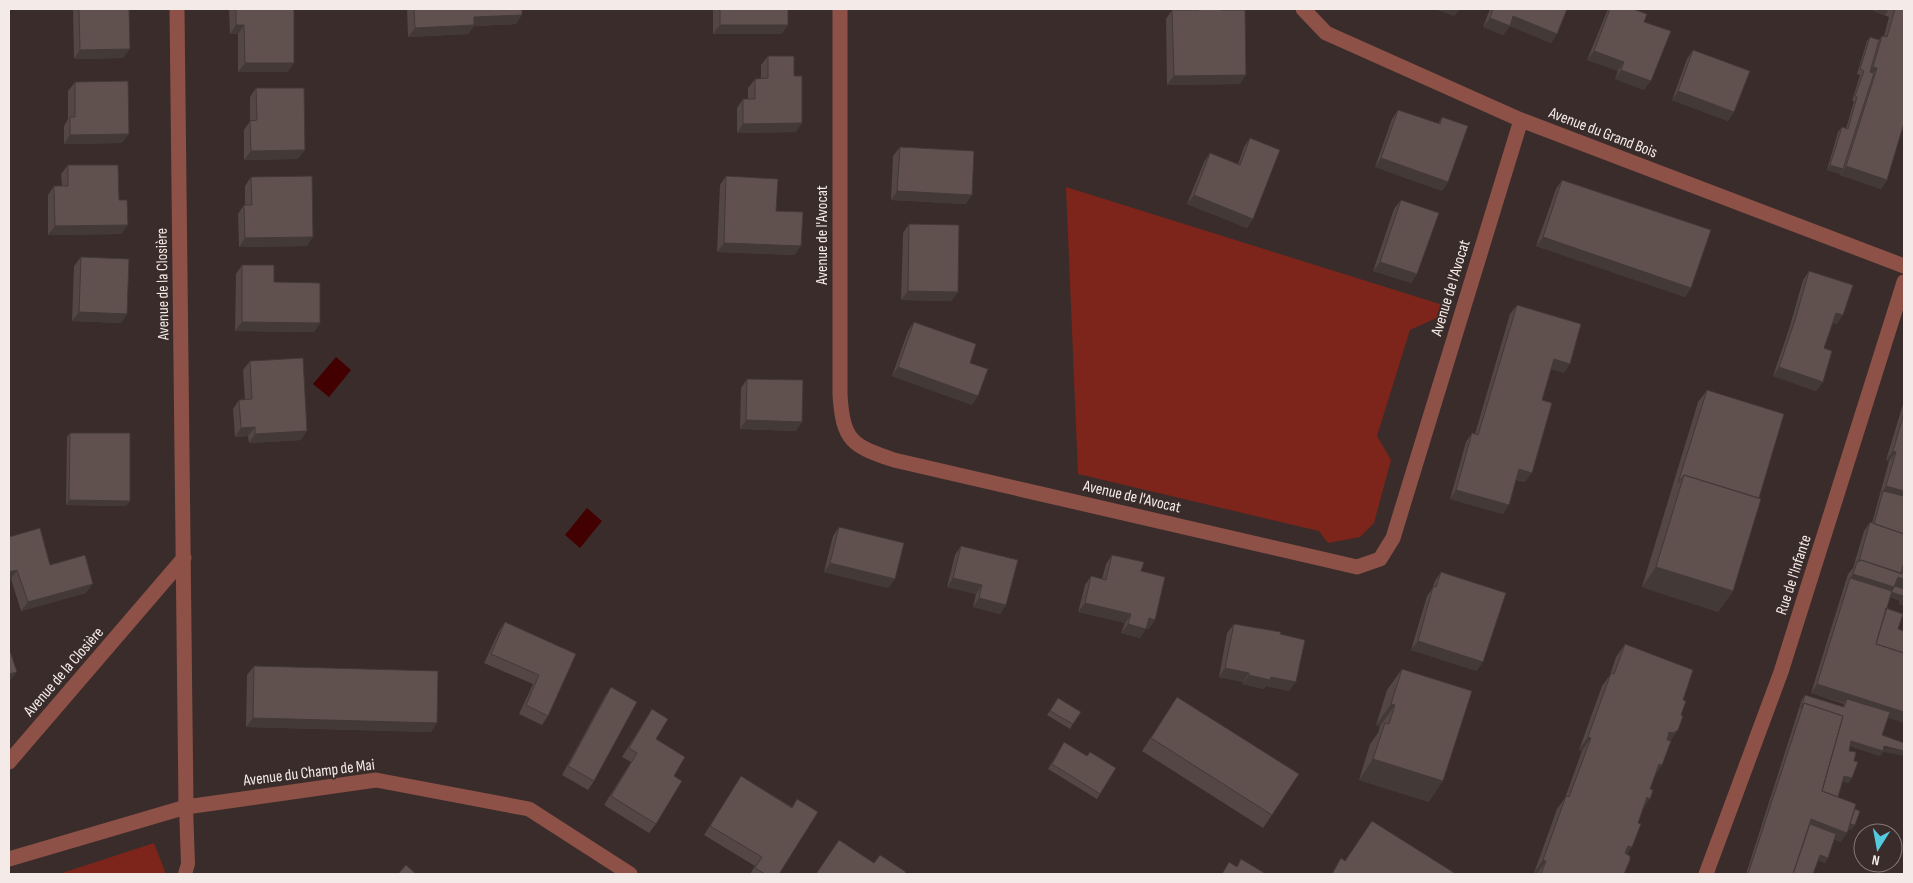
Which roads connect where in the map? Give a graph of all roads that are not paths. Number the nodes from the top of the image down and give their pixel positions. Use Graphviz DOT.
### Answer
graph roads {
  1 [pos="177,9"];
  2 [pos="840,9"];
  3 [pos="1303,9"];
  4 [pos="1521,120"];
  5 [pos="1904,266"];
  6 [pos="1904,282"];
  7 [pos="184,558"];
  8 [pos="9,762"];
  9 [pos="186,807"];
  10 [pos="9,859"];
  11 [pos="185,874"];
  12 [pos="630,874"];
  13 [pos="1706,874"];
  1 -- 7 [label="street, Avenue de la Closière"];
  2 -- 4 [label="street, Avenue de l'Avocat"];
  3 -- 4 [label="street, Avenue du Grand Bois"];
  4 -- 5 [label="street, Avenue du Grand Bois"];
  6 -- 13 [label="street, Rue de l'Infante"];
  7 -- 8 [label="street, Avenue de la Closière"];
  7 -- 9 [label="street, Avenue de la Closière"];
  9 -- 10 [label="street, Avenue du Champ de Mai"];
  9 -- 11 [label="lane"];
  9 -- 12 [label="street, Avenue du Champ de Mai"];
}
